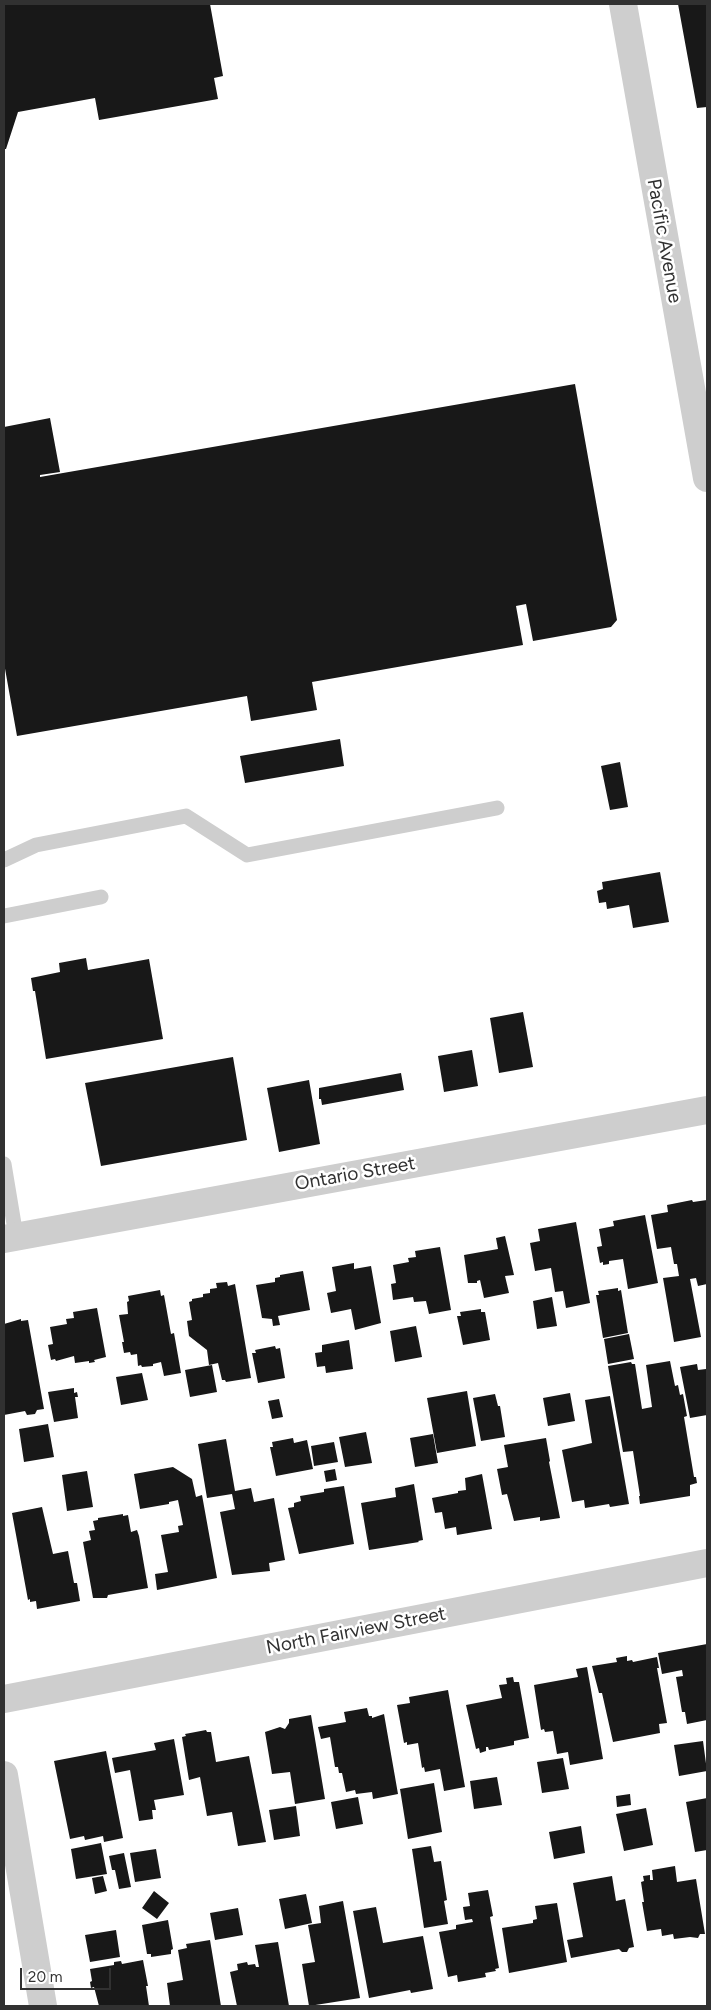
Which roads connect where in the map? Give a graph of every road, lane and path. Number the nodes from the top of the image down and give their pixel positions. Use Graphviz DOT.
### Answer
graph roads {
  1 [pos="623,4"];
  2 [pos="707,478"];
  3 [pos="497,808"];
  4 [pos="4,860"];
  5 [pos="101,897"];
  6 [pos="4,916"];
  7 [pos="707,1110"];
  8 [pos="4,1164"];
  9 [pos="10,1238"];
  10 [pos="707,1563"];
  11 [pos="4,1699"];
  12 [pos="4,1775"];
  13 [pos="43,2006"];
  1 -- 2 [label="street, Pacific Avenue"];
  3 -- 4 [label="lane"];
  5 -- 6 [label="lane"];
  7 -- 9 [label="street, Ontario Street"];
  8 -- 9 [label="lane"];
  10 -- 11 [label="street, North Fairview Street"];
  12 -- 13 [label="street"];
}
